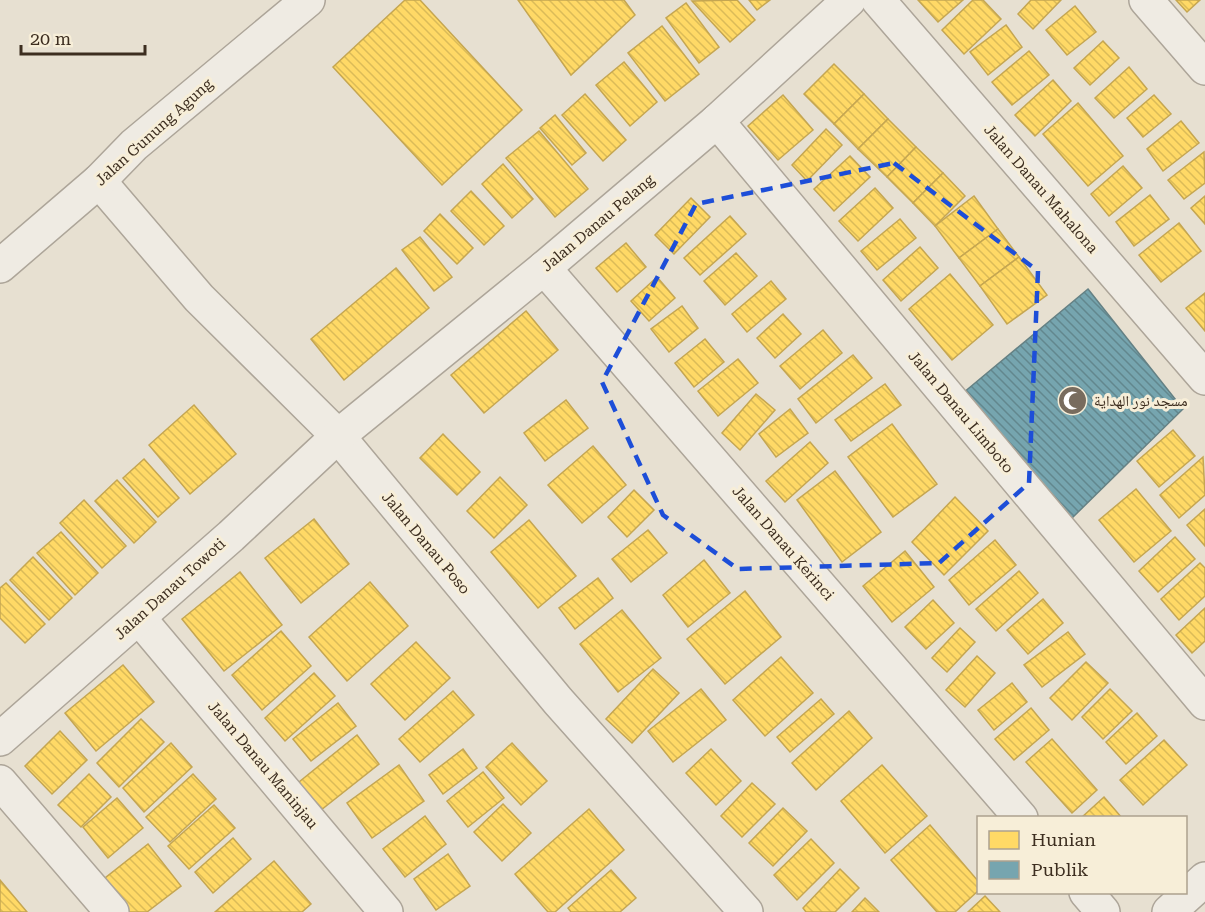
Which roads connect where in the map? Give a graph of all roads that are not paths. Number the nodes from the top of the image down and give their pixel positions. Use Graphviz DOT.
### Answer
graph roads {
  1 [pos="308,0"];
  2 [pos="849,0"];
  3 [pos="878,0"];
  4 [pos="1146,0"];
  5 [pos="1205,68"];
  6 [pos="717,122"];
  7 [pos="99,181"];
  8 [pos="0,266"];
  9 [pos="544,268"];
  10 [pos="1205,378"];
  11 [pos="338,436"];
  12 [pos="139,618"];
  13 [pos="1205,703"];
  14 [pos="0,739"];
  15 [pos="0,782"];
  16 [pos="1019,816"];
  17 [pos="1205,879"];
  18 [pos="1088,894"];
  19 [pos="112,912"];
  20 [pos="386,912"];
  21 [pos="746,912"];
  22 [pos="1103,912"];
  23 [pos="1169,912"];
  1 -- 7 [label="street, Jalan Gunung Agung"];
  2 -- 6 [label="street, Jalan Danau Pelang"];
  3 -- 10 [label="street, Jalan Danau Mahalona"];
  4 -- 5 [label="street"];
  6 -- 9 [label="street, Jalan Danau Pelang"];
  6 -- 13 [label="street, Jalan Danau Limboto"];
  7 -- 8 [label="street, Jalan Gunung Agung"];
  7 -- 11 [label="street, Jalan Danau Poso"];
  9 -- 11 [label="street, Jalan Danau Pelang"];
  9 -- 16 [label="street, Jalan Danau Kerinci"];
  11 -- 12 [label="street, Jalan Danau Towoti"];
  11 -- 21 [label="street, Jalan Danau Poso"];
  12 -- 14 [label="street, Jalan Danau Towoti"];
  12 -- 20 [label="street, Jalan Danau Maninjau"];
  15 -- 19 [label="street"];
  17 -- 23 [label="street"];
  18 -- 22 [label="street"];
}
